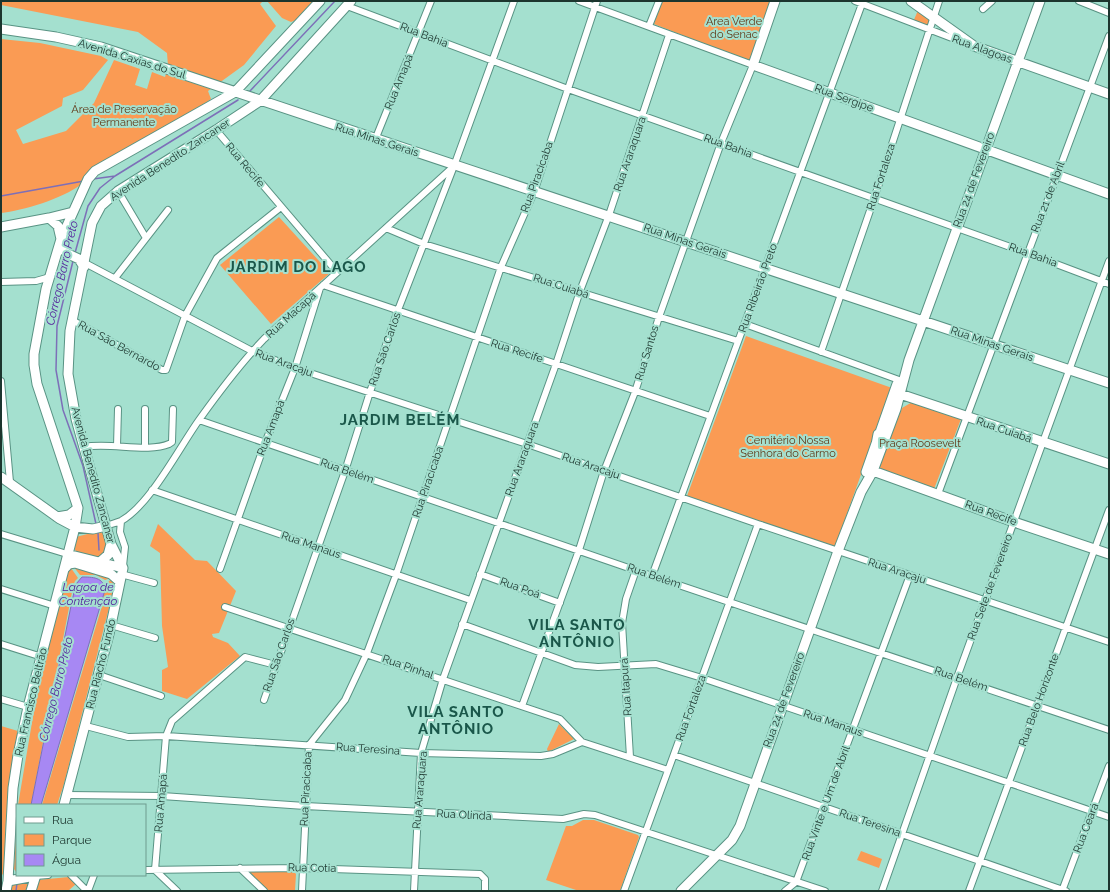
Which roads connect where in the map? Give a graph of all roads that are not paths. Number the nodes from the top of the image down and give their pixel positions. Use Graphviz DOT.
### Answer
graph roads {
  1 [pos="320,1"];
  2 [pos="430,1"];
  3 [pos="514,1"];
  4 [pos="579,1"];
  5 [pos="659,1"];
  6 [pos="775,1"];
  7 [pos="855,1"];
  8 [pos="911,1"];
  9 [pos="939,1"];
  10 [pos="992,1"];
  11 [pos="1040,1"];
  12 [pos="1079,1"];
  13 [pos="862,2"];
  14 [pos="349,4"];
  15 [pos="596,4"];
  16 [pos="983,9"];
  17 [pos="1109,12"];
  18 [pos="934,18"];
  19 [pos="649,26"];
  20 [pos="1,29"];
  21 [pos="930,30"];
  22 [pos="418,33"];
  23 [pos="669,35"];
  24 [pos="1109,36"];
  25 [pos="974,46"];
  26 [pos="493,61"];
  27 [pos="1018,62"];
  28 [pos="753,65"];
  29 [pos="216,86"];
  30 [pos="1089,87"];
  31 [pos="568,89"];
  32 [pos="235,92"];
  33 [pos="828,93"];
  34 [pos="1109,94"];
  35 [pos="260,100"];
  36 [pos="213,104"];
  37 [pos="643,115"];
  38 [pos="901,118"];
  39 [pos="216,130"];
  40 [pos="375,140"];
  41 [pos="721,143"];
  42 [pos="985,149"];
  43 [pos="454,166"];
  44 [pos="800,172"];
  45 [pos="1056,175"];
  46 [pos="118,191"];
  47 [pos="534,192"];
  48 [pos="1109,194"];
  49 [pos="874,199"];
  50 [pos="281,207"];
  51 [pos="168,210"];
  52 [pos="73,212"];
  53 [pos="608,215"];
  54 [pos="49,218"];
  55 [pos="1,227"];
  56 [pos="386,228"];
  57 [pos="957,229"];
  58 [pos="146,238"];
  59 [pos="60,241"];
  60 [pos="686,242"];
  61 [pos="424,244"];
  62 [pos="1026,253"];
  63 [pos="66,254"];
  64 [pos="56,257"];
  65 [pos="82,260"];
  66 [pos="1109,261"];
  67 [pos="501,267"];
  68 [pos="765,268"];
  69 [pos="337,272"];
  70 [pos="50,277"];
  71 [pos="115,278"];
  72 [pos="36,281"];
  73 [pos="1101,281"];
  74 [pos="1,282"];
  75 [pos="1109,284"];
  76 [pos="322,286"];
  77 [pos="46,289"];
  78 [pos="580,292"];
  79 [pos="842,294"];
  80 [pos="398,310"];
  81 [pos="185,316"];
  82 [pos="658,317"];
  83 [pos="72,320"];
  84 [pos="923,320"];
  85 [pos="745,324"];
  86 [pos="478,338"];
  87 [pos="738,341"];
  88 [pos="993,344"];
  89 [pos="252,351"];
  90 [pos="821,352"];
  91 [pos="556,364"];
  92 [pos="295,368"];
  93 [pos="1069,370"];
  94 [pos="1,381"];
  95 [pos="1109,383"];
  96 [pos="900,388"];
  97 [pos="370,392"];
  98 [pos="635,392"];
  99 [pos="912,398"];
  100 [pos="118,409"];
  101 [pos="146,409"];
  102 [pos="173,409"];
  103 [pos="896,409"];
  104 [pos="886,415"];
  105 [pos="710,416"];
  106 [pos="966,417"];
  107 [pos="450,419"];
  108 [pos="200,420"];
  109 [pos="878,434"];
  110 [pos="265,443"];
  111 [pos="1042,443"];
  112 [pos="527,444"];
  113 [pos="117,446"];
  114 [pos="145,446"];
  115 [pos="84,447"];
  116 [pos="1109,464"];
  117 [pos="604,470"];
  118 [pos="345,471"];
  119 [pos="873,471"];
  120 [pos="1,476"];
  121 [pos="10,482"];
  122 [pos="152,490"];
  123 [pos="861,492"];
  124 [pos="938,494"];
  125 [pos="423,497"];
  126 [pos="681,497"];
  127 [pos="78,508"];
  128 [pos="1109,510"];
  129 [pos="59,518"];
  130 [pos="238,520"];
  131 [pos="121,521"];
  132 [pos="499,522"];
  133 [pos="1014,522"];
  134 [pos="758,524"];
  135 [pos="106,526"];
  136 [pos="75,527"];
  137 [pos="93,529"];
  138 [pos="1,534"];
  139 [pos="71,541"];
  140 [pos="111,544"];
  141 [pos="318,547"];
  142 [pos="1094,549"];
  143 [pos="579,550"];
  144 [pos="838,551"];
  145 [pos="67,554"];
  146 [pos="1109,554"];
  147 [pos="100,562"];
  148 [pos="64,569"];
  149 [pos="220,569"];
  150 [pos="636,570"];
  151 [pos="480,574"];
  152 [pos="121,575"];
  153 [pos="396,575"];
  154 [pos="910,575"];
  155 [pos="652,576"];
  156 [pos="154,583"];
  157 [pos="1,589"];
  158 [pos="985,599"];
  159 [pos="470,600"];
  160 [pos="730,602"];
  161 [pos="560,603"];
  162 [pos="54,606"];
  163 [pos="225,607"];
  164 [pos="462,624"];
  165 [pos="111,625"];
  166 [pos="1065,627"];
  167 [pos="289,628"];
  168 [pos="810,629"];
  169 [pos="155,638"];
  170 [pos="1109,642"];
  171 [pos="1,644"];
  172 [pos="882,652"];
  173 [pos="367,653"];
  174 [pos="542,653"];
  175 [pos="42,657"];
  176 [pos="276,665"];
  177 [pos="625,665"];
  178 [pos="99,675"];
  179 [pos="957,677"];
  180 [pos="702,678"];
  181 [pos="443,679"];
  182 [pos="161,696"];
  183 [pos="1,699"];
  184 [pos="264,700"];
  185 [pos="782,705"];
  186 [pos="1038,705"];
  187 [pos="522,706"];
  188 [pos="28,707"];
  189 [pos="86,726"];
  190 [pos="853,730"];
  191 [pos="1109,730"];
  192 [pos="166,736"];
  193 [pos="582,742"];
  194 [pos="309,745"];
  195 [pos="421,753"];
  196 [pos="674,755"];
  197 [pos="930,756"];
  198 [pos="630,757"];
  199 [pos="1109,766"];
  200 [pos="668,770"];
  201 [pos="755,783"];
  202 [pos="1008,783"];
  203 [pos="67,795"];
  204 [pos="162,796"];
  205 [pos="64,804"];
  206 [pos="305,806"];
  207 [pos="824,807"];
  208 [pos="418,812"];
  209 [pos="1093,812"];
  210 [pos="1109,817"];
  211 [pos="645,833"];
  212 [pos="902,834"];
  213 [pos="717,856"];
  214 [pos="980,860"];
  215 [pos="240,868"];
  216 [pos="303,868"];
  217 [pos="146,870"];
  218 [pos="155,870"];
  219 [pos="414,871"];
  220 [pos="36,876"];
  221 [pos="72,876"];
  222 [pos="94,876"];
  223 [pos="5,882"];
  224 [pos="796,882"];
  225 [pos="811,889"];
  226 [pos="6,891"];
  227 [pos="31,891"];
  228 [pos="88,891"];
  229 [pos="177,891"];
  230 [pos="264,891"];
  231 [pos="302,891"];
  232 [pos="414,891"];
  233 [pos="485,891"];
  234 [pos="624,891"];
  235 [pos="681,891"];
  236 [pos="785,891"];
  237 [pos="825,891"];
  238 [pos="882,891"];
  239 [pos="969,891"];
  240 [pos="1064,891"];
  1 -- 32 [label="main road, Avenida Benedito Zancaner"];
  2 -- 22 [label="street, Rua Amapá"];
  3 -- 26 [label="street, Rua São Carlos"];
  4 -- 15 [label="street, Rua Sergipe"];
  5 -- 19 [label="street"];
  6 -- 28 [label="main road, Rua Santos"];
  7 -- 13 [label="street, Rua Alagoas"];
  8 -- 18 [label="main road"];
  9 -- 18 [label="street, Rua Fortaleza"];
  10 -- 16 [label="street"];
  11 -- 27 [label="main road, Rua 24 de Fevereiro"];
  12 -- 17 [label="street"];
  13 -- 21 [label="street, Rua Alagoas"];
  13 -- 33 [label="street, Rua Ribeirão Preto"];
  14 -- 22 [label="street, Rua Bahia"];
  14 -- 35 [label="main road, Avenida Benedito Zancaner"];
  15 -- 19 [label="street, Rua Sergipe"];
  15 -- 31 [label="street, Rua Piracicaba"];
  18 -- 21 [label="street, Rua Fortaleza"];
  18 -- 25 [label="main road"];
  19 -- 23 [label="street, Rua Sergipe"];
  20 -- 29 [label="main road, Avenida Caxias do Sul"];
  21 -- 25 [label="street, Rua Alagoas"];
  21 -- 38 [label="street, Rua Fortaleza"];
  22 -- 26 [label="street, Rua Bahia"];
  22 -- 40 [label="street, Rua Amapá"];
  23 -- 28 [label="street, Rua Sergipe"];
  23 -- 37 [label="street, Rua Araraquara"];
  24 -- 30 [label="street, Rua 21 de Abril"];
  25 -- 27 [label="main road, Rua Alagoas"];
  26 -- 31 [label="street, Rua Bahia"];
  26 -- 43 [label="street, Rua São Carlos"];
  27 -- 30 [label="main road, Rua Alagoas"];
  27 -- 42 [label="main road, Rua 24 de Fevereiro"];
  28 -- 33 [label="main road, Rua Sergipe"];
  28 -- 41 [label="street, Rua Santos"];
  29 -- 32 [label="main road, Avenida Caxias do Sul"];
  29 -- 36 [label="main road"];
  30 -- 34 [label="main road, Rua Alagoas"];
  30 -- 45 [label="street, Rua 21 de Abril"];
  31 -- 37 [label="street, Rua Bahia"];
  31 -- 47 [label="street, Rua Piracicaba"];
  32 -- 35 [label="main road, Avenida Caxias do Sul"];
  32 -- 36 [label="main road, Avenida Benedito Zancaner"];
  33 -- 38 [label="main road, Rua Sergipe"];
  33 -- 44 [label="street, Rua Ribeirão Preto"];
  35 -- 39 [label="main road, Avenida Benedito Zancaner"];
  35 -- 40 [label="main road, Rua Minas Gerais"];
  36 -- 52 [label="main road, Avenida Benedito Zancaner"];
  37 -- 41 [label="street, Rua Bahia"];
  37 -- 53 [label="street, Rua Araraquara"];
  38 -- 42 [label="main road, Rua Sergipe"];
  38 -- 49 [label="street, Rua Fortaleza"];
  39 -- 46 [label="main road, Avenida Benedito Zancaner"];
  39 -- 50 [label="street, Rua Recife"];
  40 -- 43 [label="main road, Rua Minas Gerais"];
  41 -- 44 [label="street, Rua Bahia"];
  41 -- 60 [label="street, Rua Santos"];
  42 -- 45 [label="main road, Rua Sergipe"];
  42 -- 57 [label="main road, Rua 24 de Fevereiro"];
  43 -- 47 [label="main road, Rua Minas Gerais"];
  43 -- 56 [label="street, Rua Macapá"];
  43 -- 61 [label="street, Rua São Carlos"];
  44 -- 49 [label="street, Rua Bahia"];
  44 -- 68 [label="street, Rua Ribeirão Preto"];
  45 -- 48 [label="main road, Rua Sergipe"];
  45 -- 62 [label="street, Rua 21 de Abril"];
  46 -- 58 [label="street"];
  46 -- 65 [label="main road, Avenida Benedito Zancaner"];
  47 -- 53 [label="main road, Rua Minas Gerais"];
  47 -- 67 [label="street, Rua Piracicaba"];
  49 -- 57 [label="street, Rua Bahia"];
  49 -- 79 [label="street, Rua Fortaleza"];
  50 -- 69 [label="street, Rua Recife"];
  50 -- 81 [label="street"];
  51 -- 58 [label="street"];
  52 -- 54 [label="main road"];
  52 -- 59 [label="main road, Avenida Benedito Zancaner"];
  53 -- 60 [label="main road, Rua Minas Gerais"];
  53 -- 78 [label="street, Rua Araraquara"];
  54 -- 55 [label="main road"];
  54 -- 59 [label="main road"];
  56 -- 61 [label="street, Rua Cuiabá"];
  56 -- 69 [label="street, Rua Macapá"];
  57 -- 62 [label="street, Rua Bahia"];
  57 -- 84 [label="main road, Rua 24 de Fevereiro"];
  58 -- 71 [label="street"];
  59 -- 63 [label="main road"];
  59 -- 64 [label="main road, Avenida Benedito Zancaner"];
  60 -- 68 [label="main road, Rua Minas Gerais"];
  60 -- 82 [label="street, Rua Santos"];
  61 -- 67 [label="street, Rua Cuiabá"];
  61 -- 80 [label="street, Rua São Carlos"];
  62 -- 73 [label="street, Rua Bahia"];
  62 -- 88 [label="street, Rua 21 de Abril"];
  63 -- 64 [label="main road"];
  63 -- 65 [label="main road"];
  64 -- 70 [label="main road, Avenida Benedito Zancaner"];
  65 -- 71 [label="street, Rua Aracaju"];
  65 -- 83 [label="main road, Avenida Benedito Zancaner"];
  66 -- 73 [label="street, Rua Sete de Fevereiro"];
  67 -- 78 [label="street, Rua Cuiabá"];
  67 -- 86 [label="street, Rua Piracicaba"];
  68 -- 79 [label="main road, Rua Minas Gerais"];
  68 -- 85 [label="street, Rua Ribeirão Preto"];
  69 -- 76 [label="street, Rua Macapá"];
  70 -- 72 [label="street"];
  70 -- 77 [label="main road, Avenida Benedito Zancaner"];
  71 -- 81 [label="street, Rua Aracaju"];
  72 -- 74 [label="street"];
  72 -- 77 [label="street"];
  73 -- 75 [label="street, Rua Bahia"];
  73 -- 93 [label="street, Rua Sete de Fevereiro"];
  76 -- 80 [label="street, Rua Recife"];
  76 -- 89 [label="street, Rua Macapá"];
  76 -- 92 [label="street, Rua Amapá"];
  77 -- 127 [label="main road, Avenida Benedito Zancaner"];
  78 -- 82 [label="street, Rua Cuiabá"];
  78 -- 91 [label="street, Rua Araraquara"];
  79 -- 84 [label="main road, Rua Minas Gerais"];
  79 -- 90 [label="street, Rua Fortaleza"];
  80 -- 86 [label="street, Rua Recife"];
  80 -- 97 [label="street, Rua São Carlos"];
  81 -- 83 [label="street, Rua São Bernardo"];
  81 -- 89 [label="street, Rua Aracaju"];
  82 -- 87 [label="street, Rua Cuiabá"];
  82 -- 98 [label="street, Rua Santos"];
  83 -- 115 [label="main road, Avenida Benedito Zancaner"];
  84 -- 88 [label="main road, Rua Minas Gerais"];
  84 -- 96 [label="main road, Rua 24 de Fevereiro"];
  85 -- 87 [label="street, Rua Ribeirão Preto"];
  85 -- 90 [label="street, Rua Cuiabá"];
  86 -- 91 [label="street, Rua Recife"];
  86 -- 107 [label="street, Rua Piracicaba"];
  87 -- 105 [label="street, Rua Ribeirão Preto"];
  88 -- 93 [label="main road, Rua Minas Gerais"];
  88 -- 106 [label="street, Rua 21 de Abril"];
  89 -- 92 [label="street, Rua Aracaju"];
  89 -- 108 [label="street, Rua Macapá"];
  90 -- 96 [label="street, Rua Cuiabá"];
  91 -- 98 [label="street, Rua Recife"];
  91 -- 112 [label="street, Rua Araraquara"];
  92 -- 97 [label="street, Rua Aracaju"];
  92 -- 110 [label="street, Rua Amapá"];
  93 -- 95 [label="main road, Rua Minas Gerais"];
  93 -- 111 [label="street, Rua Sete de Fevereiro"];
  94 -- 121 [label="street"];
  96 -- 99 [label="main road, Rua Cuiabá"];
  96 -- 103 [label="main road, Rua 24 de Fevereiro"];
  96 -- 104 [label="main road, Rua 24 de Fevereiro"];
  97 -- 107 [label="street, Rua Aracaju"];
  97 -- 118 [label="street, Rua São Carlos"];
  98 -- 105 [label="street, Rua Recife"];
  98 -- 117 [label="street, Rua Santos"];
  99 -- 103 [label="main road"];
  99 -- 106 [label="main road, Rua Cuiabá"];
  100 -- 113 [label="street"];
  101 -- 114 [label="street"];
  102 -- 114 [label="street"];
  103 -- 104 [label="main road"];
  103 -- 119 [label="main road, Rua 24 de Fevereiro"];
  104 -- 109 [label="main road, Rua 24 de Fevereiro"];
  105 -- 126 [label="street, Rua Ribeirão Preto"];
  106 -- 111 [label="main road, Rua Cuiabá"];
  106 -- 124 [label="street, Rua 21 de Abril"];
  107 -- 112 [label="street, Rua Aracaju"];
  107 -- 125 [label="street, Rua Piracicaba"];
  108 -- 110 [label="street, Rua Belém"];
  108 -- 122 [label="street, Rua Macapá"];
  109 -- 119 [label="main road"];
  109 -- 123 [label="main road, Rua 24 de Fevereiro"];
  110 -- 118 [label="street, Rua Belém"];
  110 -- 130 [label="street, Rua Amapá"];
  111 -- 116 [label="main road, Rua Cuiabá"];
  111 -- 133 [label="street, Rua Sete de Fevereiro"];
  112 -- 117 [label="street, Rua Aracaju"];
  112 -- 132 [label="street, Rua Araraquara"];
  113 -- 114 [label="street"];
  113 -- 115 [label="street"];
  115 -- 135 [label="main road, Avenida Benedito Zancaner"];
  117 -- 126 [label="street, Rua Aracaju"];
  117 -- 143 [label="street, Rua Santos"];
  118 -- 125 [label="street, Rua Belém"];
  118 -- 141 [label="street, Rua São Carlos"];
  119 -- 123 [label="main road, Rua 24 de Fevereiro"];
  119 -- 124 [label="main road, Rua Recife"];
  120 -- 121 [label="main road"];
  121 -- 129 [label="main road"];
  122 -- 130 [label="street, Rua Manaus"];
  122 -- 131 [label="street, Rua Macapá"];
  123 -- 144 [label="main road, Rua 24 de Fevereiro"];
  124 -- 133 [label="main road, Rua Recife"];
  125 -- 132 [label="street, Rua Belém"];
  125 -- 153 [label="street, Rua Piracicaba"];
  126 -- 134 [label="street, Rua Aracaju"];
  126 -- 155 [label="street, Rua Ribeirão Preto"];
  127 -- 129 [label="main road"];
  127 -- 136 [label="main road, Avenida Benedito Zancaner"];
  128 -- 142 [label="street, Rua Belo Horizonte"];
  129 -- 136 [label="main road"];
  129 -- 139 [label="main road"];
  130 -- 141 [label="street, Rua Manaus"];
  130 -- 149 [label="street, Rua Amapá"];
  131 -- 135 [label="street"];
  131 -- 152 [label="street, Rua Riacho Fundo"];
  132 -- 143 [label="street, Rua Belém"];
  132 -- 151 [label="street, Rua Araraquara"];
  133 -- 142 [label="main road, Rua Recife"];
  133 -- 158 [label="street, Rua Sete de Fevereiro"];
  134 -- 144 [label="street, Rua Aracaju"];
  134 -- 160 [label="street, Rua Fortaleza"];
  135 -- 137 [label="main road"];
  135 -- 140 [label="main road, Avenida Benedito Zancaner"];
  136 -- 137 [label="main road"];
  136 -- 139 [label="main road, Rua Francisco Beltrão"];
  137 -- 139 [label="main road"];
  138 -- 145 [label="street"];
  139 -- 145 [label="main road, Rua Francisco Beltrão"];
  140 -- 147 [label="main road"];
  140 -- 152 [label="main road, Avenida Benedito Zancaner"];
  141 -- 153 [label="street, Rua Manaus"];
  141 -- 167 [label="street, Rua São Carlos"];
  142 -- 146 [label="main road, Rua Recife"];
  142 -- 166 [label="street, Rua Belo Horizonte"];
  143 -- 150 [label="street, Rua Belém"];
  143 -- 161 [label="street, Rua Santos"];
  144 -- 154 [label="street, Rua Aracaju"];
  144 -- 168 [label="main road, Rua 24 de Fevereiro"];
  145 -- 147 [label="main road"];
  145 -- 148 [label="main road, Rua Francisco Beltrão"];
  147 -- 152 [label="main road"];
  148 -- 152 [label="main road"];
  148 -- 162 [label="main road, Rua Francisco Beltrão"];
  150 -- 155 [label="street, Rua Belém"];
  150 -- 177 [label="street, Rua Itapurá"];
  151 -- 159 [label="street, Rua Araraquara"];
  151 -- 161 [label="street, Rua Poá"];
  152 -- 156 [label="street"];
  152 -- 165 [label="main road, Rua Riacho Fundo"];
  153 -- 159 [label="street, Rua Manaus"];
  153 -- 173 [label="street, Rua Piracicaba"];
  154 -- 158 [label="street, Rua Aracaju"];
  154 -- 172 [label="street, Rua Vinte e Um de Abril"];
  155 -- 160 [label="street, Rua Belém"];
  157 -- 162 [label="street"];
  158 -- 166 [label="street, Rua Aracaju"];
  158 -- 179 [label="street, Rua Sete de Fevereiro"];
  159 -- 164 [label="street, Rua Araraquara"];
  160 -- 168 [label="street, Rua Belém"];
  160 -- 180 [label="street, Rua Fortaleza"];
  161 -- 174 [label="street, Rua Santos"];
  162 -- 175 [label="main road, Rua Francisco Beltrão"];
  163 -- 167 [label="street, Rua Pinhal"];
  164 -- 174 [label="street, Rua Manaus"];
  164 -- 181 [label="street, Rua Araraquara"];
  165 -- 169 [label="street"];
  165 -- 178 [label="main road, Rua Riacho Fundo"];
  166 -- 170 [label="street, Rua Aracaju"];
  166 -- 186 [label="street, Rua Belo Horizonte"];
  167 -- 173 [label="street, Rua Pinhal"];
  167 -- 176 [label="street, Rua São Carlos"];
  168 -- 172 [label="street, Rua Belém"];
  168 -- 185 [label="main road, Rua 24 de Fevereiro"];
  171 -- 175 [label="street"];
  172 -- 179 [label="street, Rua Belém"];
  172 -- 190 [label="street, Rua Vinte e Um de Abril"];
  173 -- 181 [label="street, Rua Pinhal"];
  173 -- 194 [label="street, Rua Piracicaba"];
  174 -- 177 [label="street, Rua Manaus"];
  174 -- 187 [label="street, Rua Santos"];
  175 -- 188 [label="main road, Rua Francisco Beltrão"];
  176 -- 184 [label="street, Rua São Carlos"];
  176 -- 192 [label="street"];
  177 -- 180 [label="street, Rua Manaus"];
  177 -- 198 [label="street, Rua Itapurá"];
  178 -- 182 [label="street"];
  178 -- 189 [label="main road, Rua Riacho Fundo"];
  179 -- 186 [label="street, Rua Belém"];
  179 -- 197 [label="street, Rua Sete de Fevereiro"];
  180 -- 185 [label="street, Rua Manaus"];
  180 -- 196 [label="street, Rua Fortaleza"];
  181 -- 187 [label="street, Rua Pinhal"];
  181 -- 195 [label="street, Rua Araraquara"];
  183 -- 188 [label="street"];
  185 -- 190 [label="street, Rua Manaus"];
  185 -- 201 [label="main road, Rua 24 de Fevereiro"];
  186 -- 191 [label="street, Rua Belém"];
  186 -- 202 [label="street, Rua Belo Horizonte"];
  187 -- 193 [label="street, Rua Pinhal"];
  188 -- 223 [label="main road, Rua Francisco Beltrão"];
  189 -- 192 [label="street, Rua Teresina"];
  189 -- 203 [label="main road, Rua Riacho Fundo"];
  190 -- 197 [label="street, Rua Manaus"];
  190 -- 207 [label="street, Rua Vinte e Um de Abril"];
  192 -- 194 [label="street, Rua Teresina"];
  192 -- 204 [label="street, Rua Amapá"];
  193 -- 195 [label="street, Rua Teresina"];
  193 -- 198 [label="street"];
  194 -- 195 [label="street, Rua Teresina"];
  194 -- 206 [label="street, Rua Piracicaba"];
  195 -- 208 [label="street, Rua Araraquara"];
  196 -- 200 [label="street, Rua Fortaleza"];
  196 -- 201 [label="street, Rua Teresina"];
  197 -- 202 [label="street, Rua Manaus"];
  197 -- 212 [label="street, Rua Sete de Fevereiro"];
  198 -- 200 [label="street"];
  199 -- 209 [label="street, Rua Ceará"];
  200 -- 211 [label="street, Rua Fortaleza"];
  201 -- 207 [label="street, Rua Teresina"];
  201 -- 213 [label="main road, Rua 24 de Fevereiro"];
  202 -- 209 [label="street, Rua Manaus"];
  202 -- 214 [label="street, Rua Belo Horizonte"];
  203 -- 204 [label="street, Rua Olinda"];
  203 -- 205 [label="main road, Rua Riacho Fundo"];
  204 -- 206 [label="street, Rua Olinda"];
  204 -- 218 [label="street, Rua Amapá"];
  206 -- 208 [label="street, Rua Olinda"];
  206 -- 216 [label="street, Rua Piracicaba"];
  207 -- 212 [label="street, Rua Teresina"];
  207 -- 224 [label="street, Rua Vinte e Um de Abril"];
  208 -- 211 [label="street, Rua Olinda"];
  208 -- 219 [label="street, Rua Araraquara"];
  209 -- 210 [label="street, Rua Manaus"];
  209 -- 240 [label="street, Rua Ceará"];
  211 -- 213 [label="street, Rua Olinda"];
  211 -- 234 [label="street, Rua Fortaleza"];
  212 -- 214 [label="street, Rua Teresina"];
  212 -- 238 [label="street, Rua Sete de Fevereiro"];
  213 -- 224 [label="street, Rua Olinda"];
  213 -- 235 [label="main road, Rua 24 de Fevereiro"];
  214 -- 239 [label="street, Rua Belo Horizonte"];
  214 -- 240 [label="street, Rua Teresina"];
  215 -- 216 [label="street, Rua Cotia"];
  215 -- 218 [label="street, Rua Cotia"];
  215 -- 230 [label="street"];
  216 -- 219 [label="street, Rua Cotia"];
  216 -- 231 [label="street, Rua Piracicaba"];
  217 -- 218 [label="street, Rua Cotia"];
  218 -- 229 [label="street"];
  219 -- 232 [label="street, Rua Araraquara"];
  219 -- 233 [label="street, Rua Cotia"];
  220 -- 223 [label="main road"];
  220 -- 227 [label="main road"];
  221 -- 228 [label="street"];
  222 -- 228 [label="street"];
  223 -- 226 [label="main road"];
  224 -- 225 [label="street, Rua Olinda"];
  224 -- 236 [label="street"];
  225 -- 237 [label="street, Rua Olinda"];
}
